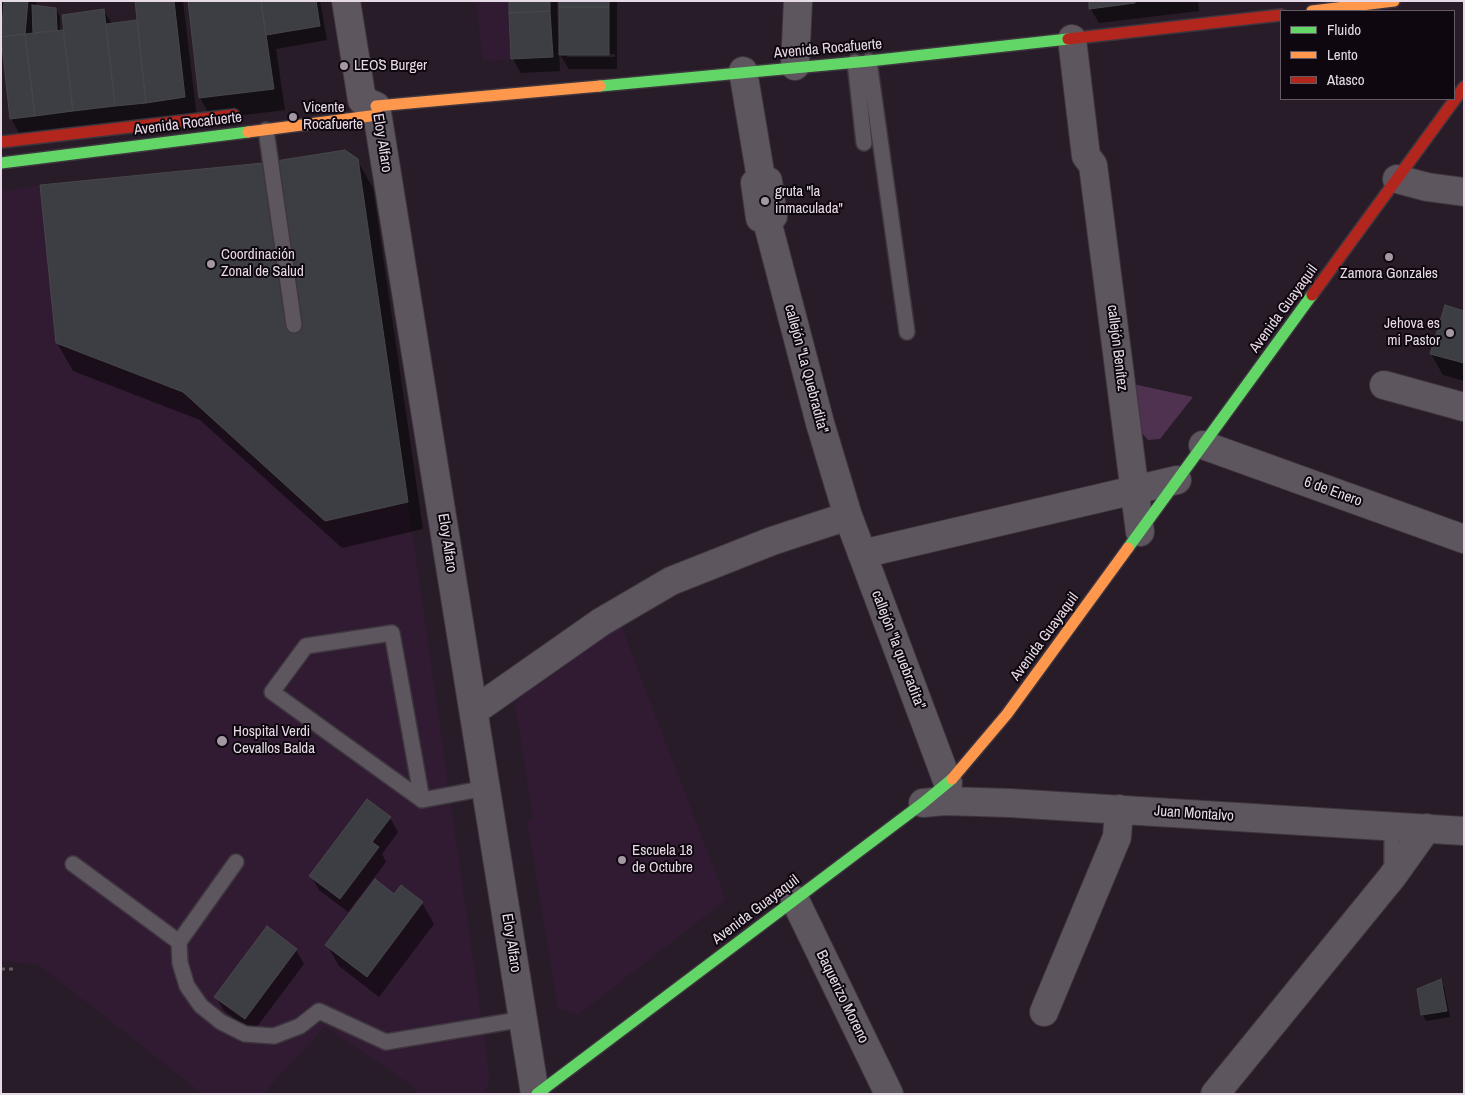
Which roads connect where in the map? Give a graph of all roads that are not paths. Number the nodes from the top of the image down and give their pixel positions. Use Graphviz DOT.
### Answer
graph roads {
  1 [pos="346,1"];
  2 [pos="798,1"];
  3 [pos="1384,2"];
  4 [pos="1320,10"];
  5 [pos="1280,15"];
  6 [pos="1078,39"];
  7 [pos="862,61"];
  8 [pos="795,66"];
  9 [pos="743,71"];
  10 [pos="1464,87"];
  11 [pos="1455,99"];
  12 [pos="1455,100"];
  13 [pos="367,105"];
  14 [pos="245,113"];
  15 [pos="266,130"];
  16 [pos="1,142"];
  17 [pos="864,143"];
  18 [pos="1,163"];
  19 [pos="1397,180"];
  20 [pos="1464,192"];
  21 [pos="294,325"];
  22 [pos="907,332"];
  23 [pos="1384,385"];
  24 [pos="1464,407"];
  25 [pos="1203,445"];
  26 [pos="1178,480"];
  27 [pos="1135,490"];
  28 [pos="848,516"];
  29 [pos="1140,532"];
  30 [pos="1464,539"];
  31 [pos="862,554"];
  32 [pos="474,711"];
  33 [pos="948,783"];
  34 [pos="486,788"];
  35 [pos="422,800"];
  36 [pos="923,803"];
  37 [pos="1118,809"];
  38 [pos="1392,826"];
  39 [pos="1427,828"];
  40 [pos="1464,831"];
  41 [pos="236,862"];
  42 [pos="73,864"];
  43 [pos="1392,877"];
  44 [pos="795,900"];
  45 [pos="179,942"];
  46 [pos="1044,1012"];
  47 [pos="524,1019"];
  48 [pos="536,1094"];
  49 [pos="889,1094"];
  50 [pos="1215,1094"];
  1 -- 13 [label="street, Eloy Alfaro"];
  2 -- 8 [label="street"];
  3 -- 4 [label="street"];
  5 -- 6 [label="street, Avenida Rocafuerte"];
  6 -- 7 [label="street, Avenida Rocafuerte"];
  6 -- 27 [label="street, callejón Benítez"];
  7 -- 8 [label="street, Avenida Rocafuerte"];
  7 -- 17 [label="lane"];
  7 -- 22 [label="lane"];
  8 -- 9 [label="street, Avenida Rocafuerte"];
  9 -- 13 [label="street, Avenida Rocafuerte"];
  9 -- 28 [label="street, callejón \"La Quebradita\""];
  10 -- 11 [label="street, Avenida Guayaquil"];
  12 -- 19 [label="street, Avenida Guayaquil"];
  13 -- 15 [label="street, Avenida Rocafuerte"];
  13 -- 32 [label="street, Eloy Alfaro"];
  14 -- 16 [label="street, Avenida Rocafuerte"];
  15 -- 18 [label="street, Avenida Rocafuerte"];
  15 -- 21 [label="lane"];
  19 -- 20 [label="street"];
  19 -- 25 [label="street, Avenida Guayaquil"];
  23 -- 24 [label="street"];
  25 -- 26 [label="street, Avenida Guayaquil"];
  25 -- 30 [label="street, 6 de Enero"];
  26 -- 27 [label="street"];
  26 -- 29 [label="street, Avenida Guayaquil"];
  27 -- 29 [label="street, callejón Benítez"];
  27 -- 31 [label="street"];
  28 -- 31 [label="street, callejón \"la quebradita\""];
  28 -- 32 [label="street"];
  29 -- 33 [label="street, Avenida Guayaquil"];
  31 -- 33 [label="street, callejón \"la quebradita\""];
  32 -- 34 [label="street, Eloy Alfaro"];
  33 -- 36 [label="street, Avenida Guayaquil"];
  34 -- 35 [label="lane"];
  34 -- 47 [label="street, Eloy Alfaro"];
  35 -- 35 [label="lane"];
  36 -- 37 [label="street, Juan Montalvo"];
  36 -- 44 [label="street, Avenida Guayaquil"];
  37 -- 38 [label="street, Juan Montalvo"];
  37 -- 46 [label="street"];
  38 -- 39 [label="street, Juan Montalvo"];
  38 -- 43 [label="lane"];
  39 -- 40 [label="street, Juan Montalvo"];
  39 -- 43 [label="street"];
  41 -- 45 [label="lane"];
  42 -- 45 [label="lane"];
  43 -- 50 [label="street"];
  44 -- 48 [label="street, Avenida Guayaquil"];
  44 -- 49 [label="street, Baquerizo Moreno"];
  45 -- 47 [label="lane"];
  47 -- 48 [label="street, Eloy Alfaro"];
}
